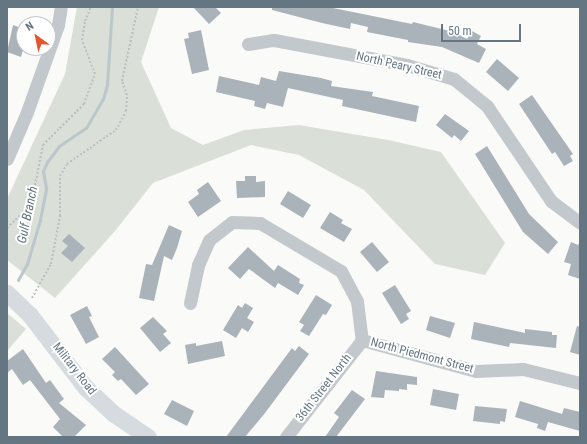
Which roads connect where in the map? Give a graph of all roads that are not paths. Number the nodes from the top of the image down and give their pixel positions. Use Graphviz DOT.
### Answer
graph roads {
  1 [pos="60,7"];
  2 [pos="248,44"];
  3 [pos="7,159"];
  4 [pos="580,223"];
  5 [pos="7,294"];
  6 [pos="190,303"];
  7 [pos="362,340"];
  8 [pos="580,383"];
  9 [pos="148,437"];
  10 [pos="286,437"];
  1 -- 3 [label="street"];
  2 -- 4 [label="street, North Peary Street"];
  5 -- 9 [label="main road, Military Road"];
  6 -- 7 [label="street, North Piedmont Street"];
  7 -- 8 [label="street, North Piedmont Street"];
  7 -- 10 [label="street, 36th Street North"];
}
